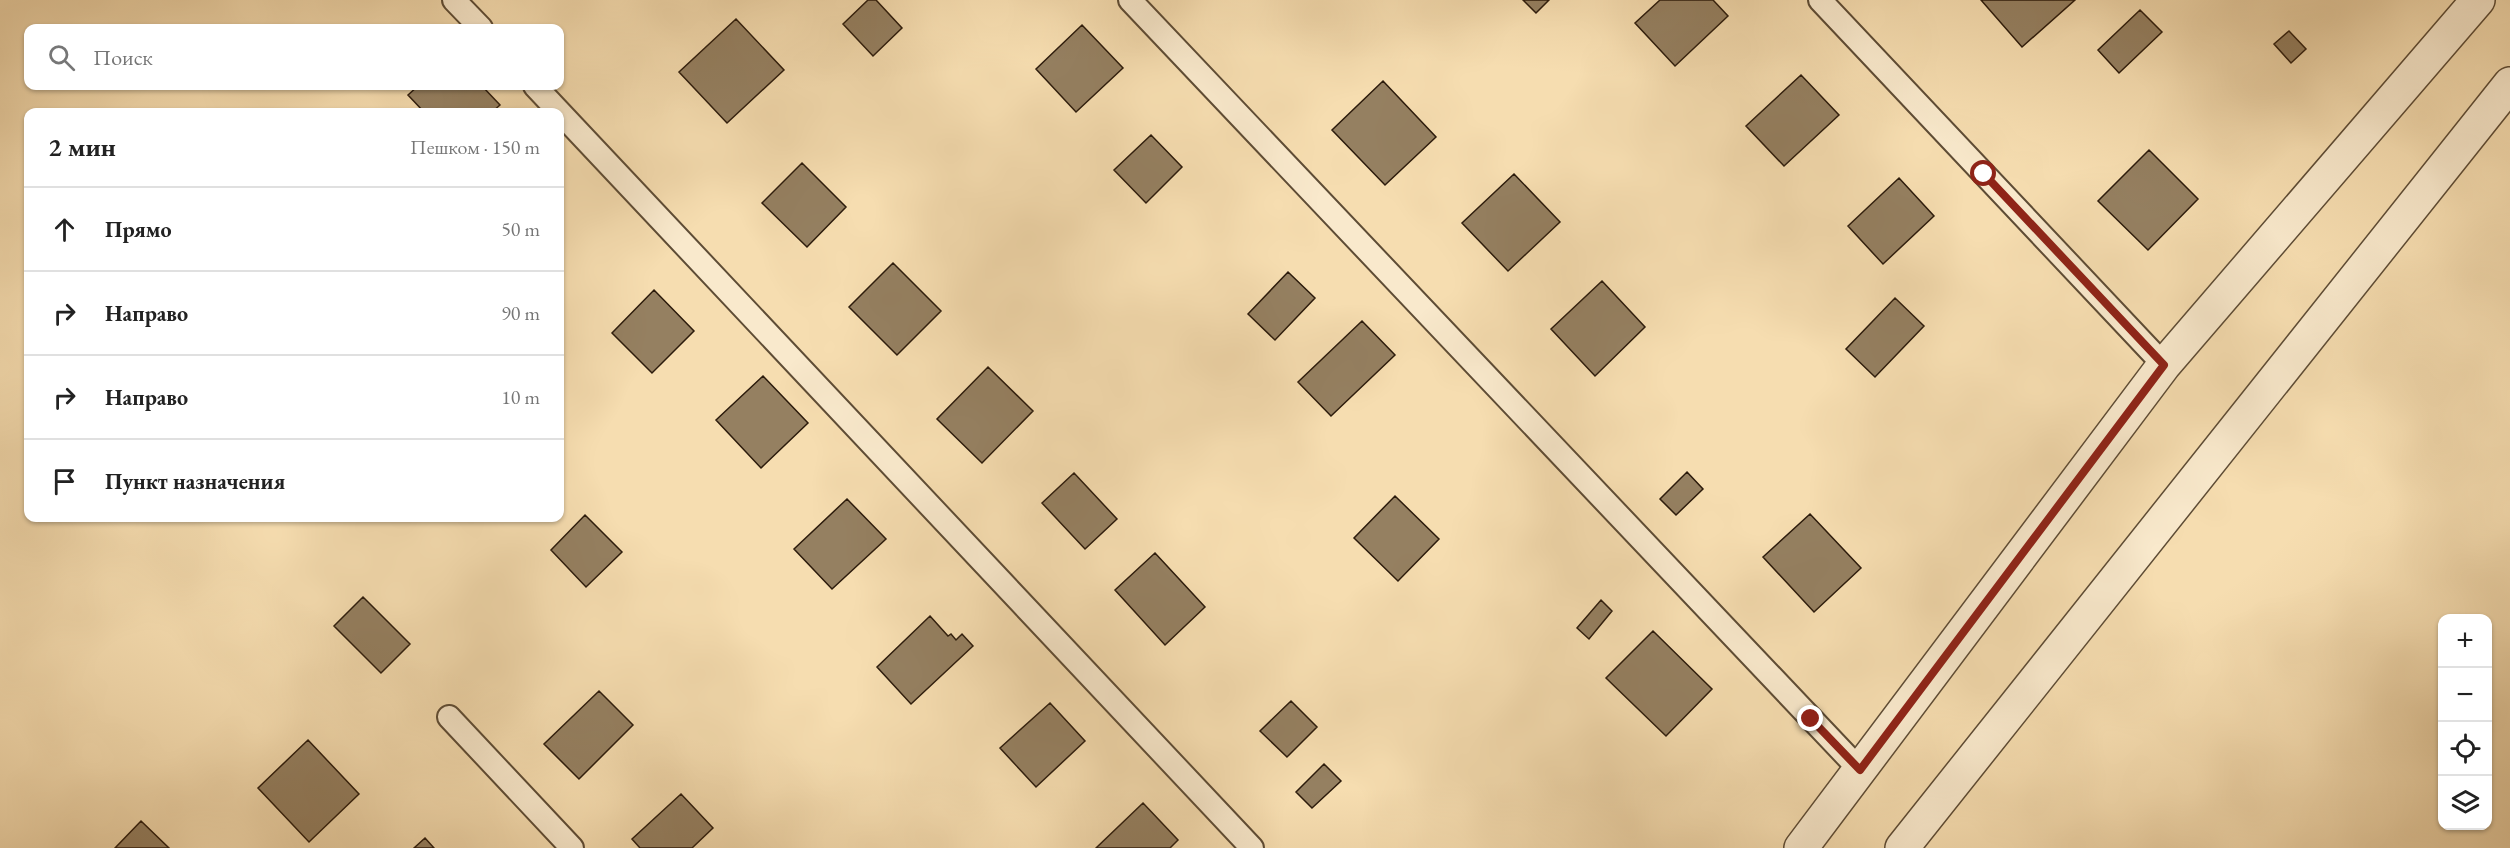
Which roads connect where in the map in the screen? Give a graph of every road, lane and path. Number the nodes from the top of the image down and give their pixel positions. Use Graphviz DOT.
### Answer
graph roads {
  1 [pos="454,0"];
  2 [pos="1131,0"];
  3 [pos="1820,0"];
  4 [pos="2478,0"];
  5 [pos="477,24"];
  6 [pos="2510,84"];
  7 [pos="539,90"];
  8 [pos="556,108"];
  9 [pos="564,117"];
  10 [pos="2164,365"];
  11 [pos="449,717"];
  12 [pos="1860,770"];
  13 [pos="572,848"];
  14 [pos="1252,848"];
  15 [pos="1801,848"];
  16 [pos="1902,848"];
  1 -- 5 [label="lane"];
  2 -- 12 [label="lane"];
  3 -- 10 [label="lane"];
  4 -- 10 [label="street"];
  6 -- 16 [label="street"];
  7 -- 8 [label="lane"];
  9 -- 14 [label="lane"];
  10 -- 12 [label="street"];
  11 -- 13 [label="lane"];
  12 -- 15 [label="street"];
}
